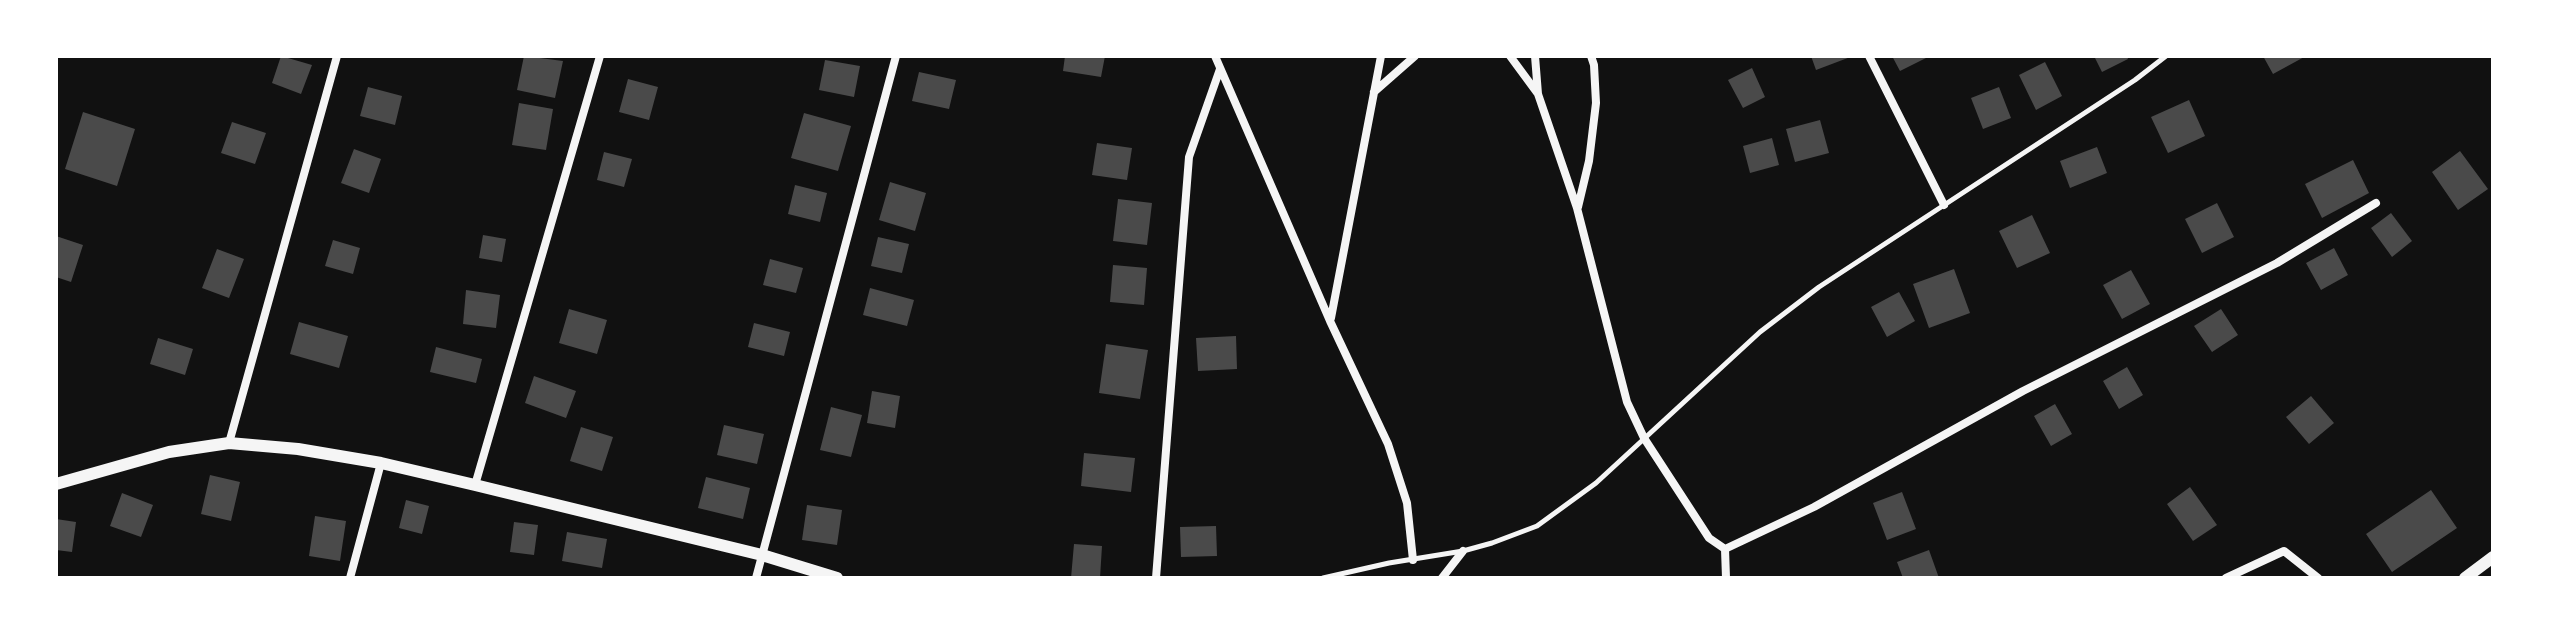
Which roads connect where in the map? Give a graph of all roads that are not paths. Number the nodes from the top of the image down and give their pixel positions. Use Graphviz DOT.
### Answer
graph roads {
  1 [pos="337,56"];
  2 [pos="600,56"];
  3 [pos="896,56"];
  4 [pos="1215,56"];
  5 [pos="1381,56"];
  6 [pos="1415,56"];
  7 [pos="1510,56"];
  8 [pos="1535,56"];
  9 [pos="1591,56"];
  10 [pos="1869,56"];
  11 [pos="2166,56"];
  12 [pos="1220,69"];
  13 [pos="1373,93"];
  14 [pos="1538,94"];
  15 [pos="2376,203"];
  16 [pos="1944,205"];
  17 [pos="1577,208"];
  18 [pos="1330,321"];
  19 [pos="1644,438"];
  20 [pos="229,443"];
  21 [pos="381,463"];
  22 [pos="56,484"];
  23 [pos="475,485"];
  24 [pos="1725,549"];
  25 [pos="1463,551"];
  26 [pos="762,555"];
  27 [pos="2493,557"];
  28 [pos="1413,560"];
  29 [pos="350,578"];
  30 [pos="756,578"];
  31 [pos="837,578"];
  32 [pos="1156,578"];
  33 [pos="1323,578"];
  34 [pos="1442,578"];
  35 [pos="1726,578"];
  36 [pos="2226,578"];
  37 [pos="2318,578"];
  38 [pos="2465,578"];
  1 -- 20 [label="street"];
  2 -- 23 [label="street"];
  3 -- 26 [label="street"];
  4 -- 12 [label="street"];
  5 -- 13 [label="street"];
  6 -- 13 [label="street"];
  7 -- 14 [label="street"];
  8 -- 14 [label="street"];
  9 -- 17 [label="street"];
  10 -- 16 [label="street"];
  11 -- 16 [label="lane"];
  12 -- 18 [label="street"];
  12 -- 32 [label="street"];
  13 -- 18 [label="street"];
  14 -- 17 [label="street"];
  15 -- 24 [label="street"];
  16 -- 19 [label="lane"];
  17 -- 19 [label="street"];
  18 -- 28 [label="street"];
  19 -- 24 [label="street"];
  19 -- 25 [label="lane"];
  20 -- 21 [label="street"];
  20 -- 22 [label="street"];
  21 -- 23 [label="street"];
  21 -- 29 [label="street"];
  23 -- 26 [label="street"];
  24 -- 35 [label="street"];
  25 -- 28 [label="lane"];
  25 -- 34 [label="street"];
  26 -- 30 [label="street"];
  26 -- 31 [label="street"];
  27 -- 38 [label="street"];
  28 -- 33 [label="lane"];
  36 -- 37 [label="street"];
}
